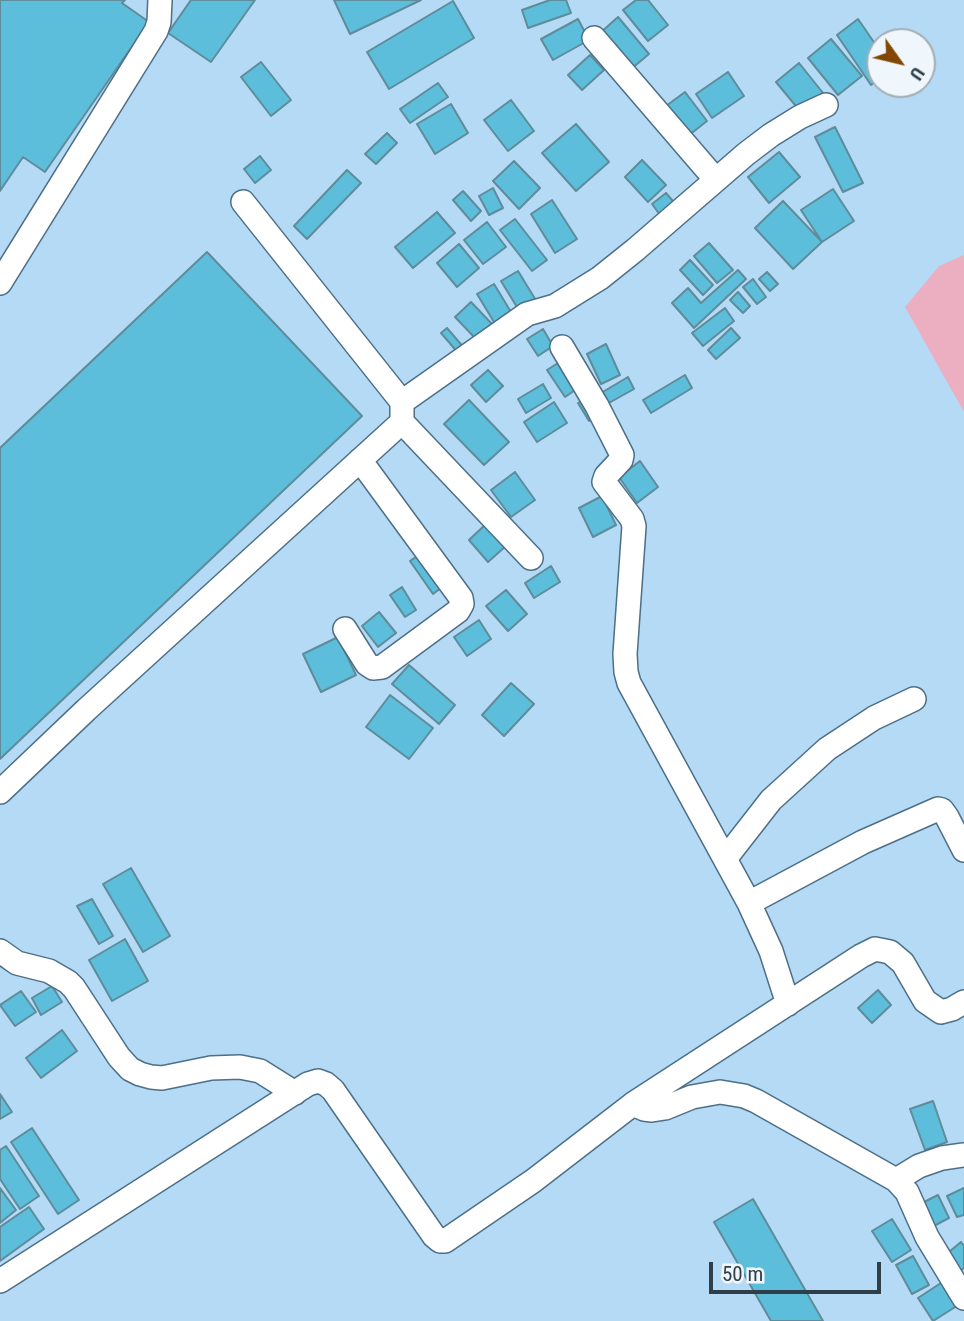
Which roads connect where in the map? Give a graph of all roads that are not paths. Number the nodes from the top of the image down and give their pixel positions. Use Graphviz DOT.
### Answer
graph roads {
  1 [pos="160,0"];
  2 [pos="594,38"];
  3 [pos="826,105"];
  4 [pos="716,180"];
  5 [pos="243,202"];
  6 [pos="0,284"];
  7 [pos="562,347"];
  8 [pos="402,412"];
  9 [pos="360,460"];
  10 [pos="531,558"];
  11 [pos="345,629"];
  12 [pos="914,699"];
  13 [pos="0,792"];
  14 [pos="964,849"];
  15 [pos="725,859"];
  16 [pos="749,903"];
  17 [pos="0,951"];
  18 [pos="964,1002"];
  19 [pos="788,1004"];
  20 [pos="295,1093"];
  21 [pos="633,1104"];
  22 [pos="964,1155"];
  23 [pos="896,1180"];
  24 [pos="0,1281"];
  25 [pos="964,1298"];
  1 -- 6 [label="street"];
  2 -- 4 [label="street"];
  3 -- 4 [label="street"];
  4 -- 8 [label="street"];
  5 -- 8 [label="street"];
  7 -- 15 [label="street"];
  8 -- 9 [label="street"];
  8 -- 10 [label="street"];
  9 -- 11 [label="street"];
  9 -- 13 [label="street"];
  12 -- 15 [label="street"];
  14 -- 16 [label="street"];
  15 -- 16 [label="street"];
  16 -- 19 [label="street"];
  17 -- 20 [label="street"];
  18 -- 19 [label="street"];
  19 -- 21 [label="street"];
  20 -- 21 [label="street"];
  20 -- 24 [label="street"];
  21 -- 23 [label="street"];
  22 -- 23 [label="street"];
  23 -- 25 [label="street"];
}
